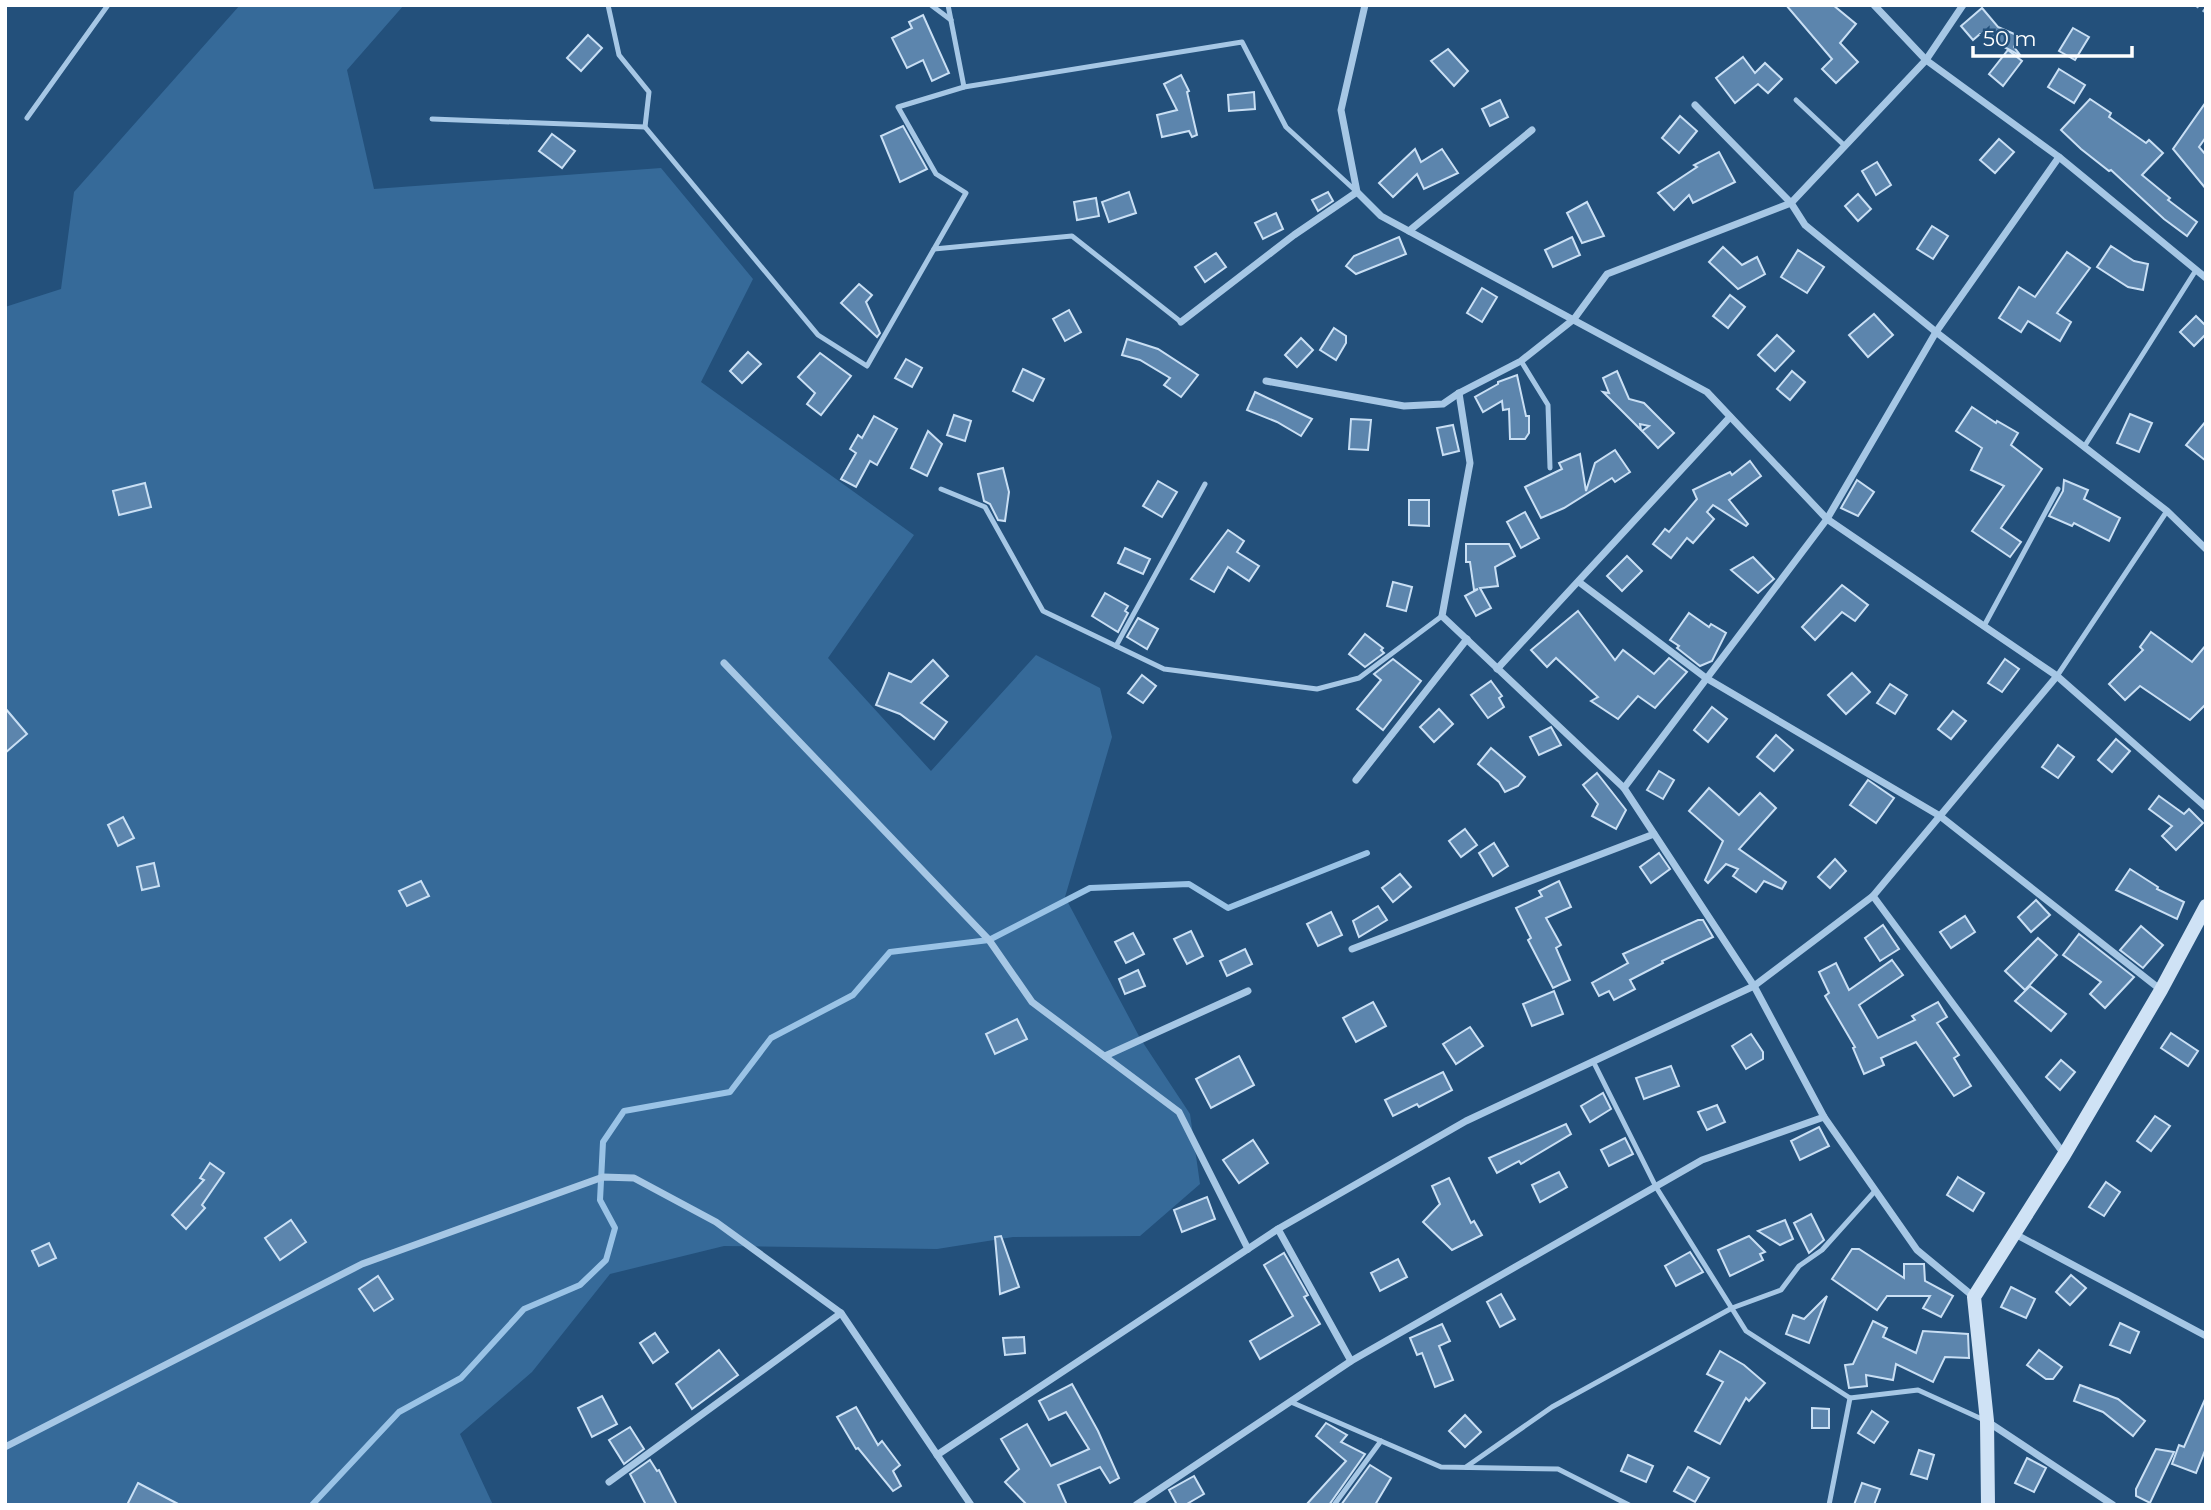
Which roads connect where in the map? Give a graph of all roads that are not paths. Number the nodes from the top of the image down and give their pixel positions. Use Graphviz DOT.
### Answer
graph roads {
  1 [pos="108,5"];
  2 [pos="608,5"];
  3 [pos="932,5"];
  4 [pos="948,5"];
  5 [pos="1365,5"];
  6 [pos="1874,5"];
  7 [pos="1963,5"];
  8 [pos="951,20"];
  9 [pos="1926,60"];
  10 [pos="964,87"];
  11 [pos="1796,100"];
  12 [pos="1695,105"];
  13 [pos="27,118"];
  14 [pos="432,119"];
  15 [pos="645,127"];
  16 [pos="1532,130"];
  17 [pos="1845,146"];
  18 [pos="2059,157"];
  19 [pos="1357,192"];
  20 [pos="1791,203"];
  21 [pos="1409,231"];
  22 [pos="934,249"];
  23 [pos="2196,270"];
  24 [pos="2206,278"];
  25 [pos="1574,319"];
  26 [pos="1181,322"];
  27 [pos="1936,332"];
  28 [pos="1521,361"];
  29 [pos="1266,381"];
  30 [pos="1459,393"];
  31 [pos="1730,416"];
  32 [pos="2084,447"];
  33 [pos="1549,468"];
  34 [pos="1205,484"];
  35 [pos="941,489"];
  36 [pos="2058,489"];
  37 [pos="2167,511"];
  38 [pos="1827,519"];
  39 [pos="2206,549"];
  40 [pos="1579,582"];
  41 [pos="1442,616"];
  42 [pos="1984,626"];
  43 [pos="1466,639"];
  44 [pos="1116,646"];
  45 [pos="724,663"];
  46 [pos="1497,668"];
  47 [pos="2057,676"];
  48 [pos="1706,678"];
  49 [pos="1356,779"];
  50 [pos="1624,788"];
  51 [pos="2206,807"];
  52 [pos="1940,816"];
  53 [pos="1654,834"];
  54 [pos="1873,896"];
  55 [pos="2206,906"];
  56 [pos="1352,949"];
  57 [pos="1754,986"];
  58 [pos="2161,990"];
  59 [pos="1248,991"];
  60 [pos="1105,1056"];
  61 [pos="1593,1061"];
  62 [pos="1824,1117"];
  63 [pos="2064,1154"];
  64 [pos="1656,1187"];
  65 [pos="1875,1191"];
  66 [pos="1278,1228"];
  67 [pos="2015,1234"];
  68 [pos="1248,1249"];
  69 [pos="1975,1297"];
  70 [pos="1732,1308"];
  71 [pos="841,1313"];
  72 [pos="2206,1336"];
  73 [pos="1351,1362"];
  74 [pos="1850,1398"];
  75 [pos="1291,1402"];
  76 [pos="1987,1421"];
  77 [pos="1381,1441"];
  78 [pos="5,1447"];
  79 [pos="937,1455"];
  80 [pos="1465,1467"];
  81 [pos="609,1482"];
  82 [pos="971,1505"];
  83 [pos="1136,1505"];
  84 [pos="1334,1505"];
  85 [pos="1629,1505"];
  86 [pos="1829,1505"];
  87 [pos="1988,1505"];
  88 [pos="2113,1505"];
  1 -- 13 [label="lane"];
  2 -- 15 [label="lane"];
  3 -- 8 [label="lane"];
  4 -- 8 [label="lane"];
  5 -- 19 [label="street"];
  6 -- 9 [label="street"];
  7 -- 9 [label="street"];
  8 -- 10 [label="lane"];
  9 -- 17 [label="street"];
  9 -- 18 [label="street"];
  10 -- 19 [label="lane"];
  10 -- 22 [label="lane"];
  11 -- 17 [label="lane"];
  12 -- 20 [label="street"];
  14 -- 15 [label="lane"];
  15 -- 22 [label="lane"];
  16 -- 21 [label="street"];
  17 -- 20 [label="street"];
  18 -- 23 [label="street"];
  18 -- 27 [label="street"];
  19 -- 21 [label="street"];
  19 -- 26 [label="street"];
  20 -- 25 [label="street"];
  20 -- 27 [label="street"];
  21 -- 25 [label="street"];
  22 -- 26 [label="lane"];
  23 -- 24 [label="street"];
  23 -- 32 [label="lane"];
  25 -- 28 [label="street"];
  25 -- 31 [label="street"];
  27 -- 32 [label="street"];
  27 -- 38 [label="street"];
  28 -- 30 [label="street"];
  28 -- 33 [label="lane"];
  29 -- 30 [label="street"];
  30 -- 41 [label="street"];
  31 -- 38 [label="street"];
  31 -- 40 [label="street"];
  32 -- 37 [label="street"];
  34 -- 44 [label="lane"];
  35 -- 44 [label="lane"];
  36 -- 42 [label="lane"];
  37 -- 39 [label="street"];
  37 -- 47 [label="lane"];
  38 -- 42 [label="street"];
  38 -- 48 [label="street"];
  40 -- 46 [label="street"];
  40 -- 48 [label="street"];
  41 -- 43 [label="street"];
  41 -- 44 [label="lane"];
  42 -- 47 [label="street"];
  43 -- 46 [label="street"];
  43 -- 49 [label="street"];
  45 -- 60 [label="street"];
  46 -- 50 [label="street"];
  47 -- 51 [label="street"];
  47 -- 52 [label="street"];
  48 -- 50 [label="street"];
  48 -- 52 [label="street"];
  50 -- 53 [label="street"];
  52 -- 54 [label="street"];
  52 -- 58 [label="street"];
  53 -- 56 [label="street"];
  53 -- 57 [label="street"];
  54 -- 57 [label="street"];
  54 -- 63 [label="street"];
  55 -- 58 [label="street"];
  57 -- 61 [label="street"];
  57 -- 62 [label="street"];
  58 -- 63 [label="street"];
  59 -- 60 [label="street"];
  60 -- 68 [label="street"];
  61 -- 64 [label="lane"];
  61 -- 66 [label="street"];
  62 -- 64 [label="street"];
  62 -- 65 [label="street"];
  63 -- 67 [label="street"];
  64 -- 70 [label="lane"];
  64 -- 73 [label="street"];
  65 -- 69 [label="street"];
  65 -- 70 [label="lane"];
  66 -- 68 [label="street"];
  66 -- 73 [label="street"];
  67 -- 69 [label="street"];
  67 -- 72 [label="street"];
  68 -- 79 [label="street"];
  69 -- 76 [label="street"];
  70 -- 74 [label="lane"];
  70 -- 80 [label="lane"];
  71 -- 78 [label="street"];
  71 -- 79 [label="street"];
  71 -- 81 [label="street"];
  73 -- 75 [label="street"];
  74 -- 76 [label="lane"];
  74 -- 86 [label="lane"];
  75 -- 77 [label="lane"];
  75 -- 83 [label="street"];
  76 -- 87 [label="street"];
  76 -- 88 [label="street"];
  77 -- 80 [label="lane"];
  77 -- 84 [label="lane"];
  79 -- 82 [label="street"];
  80 -- 85 [label="lane"];
}
